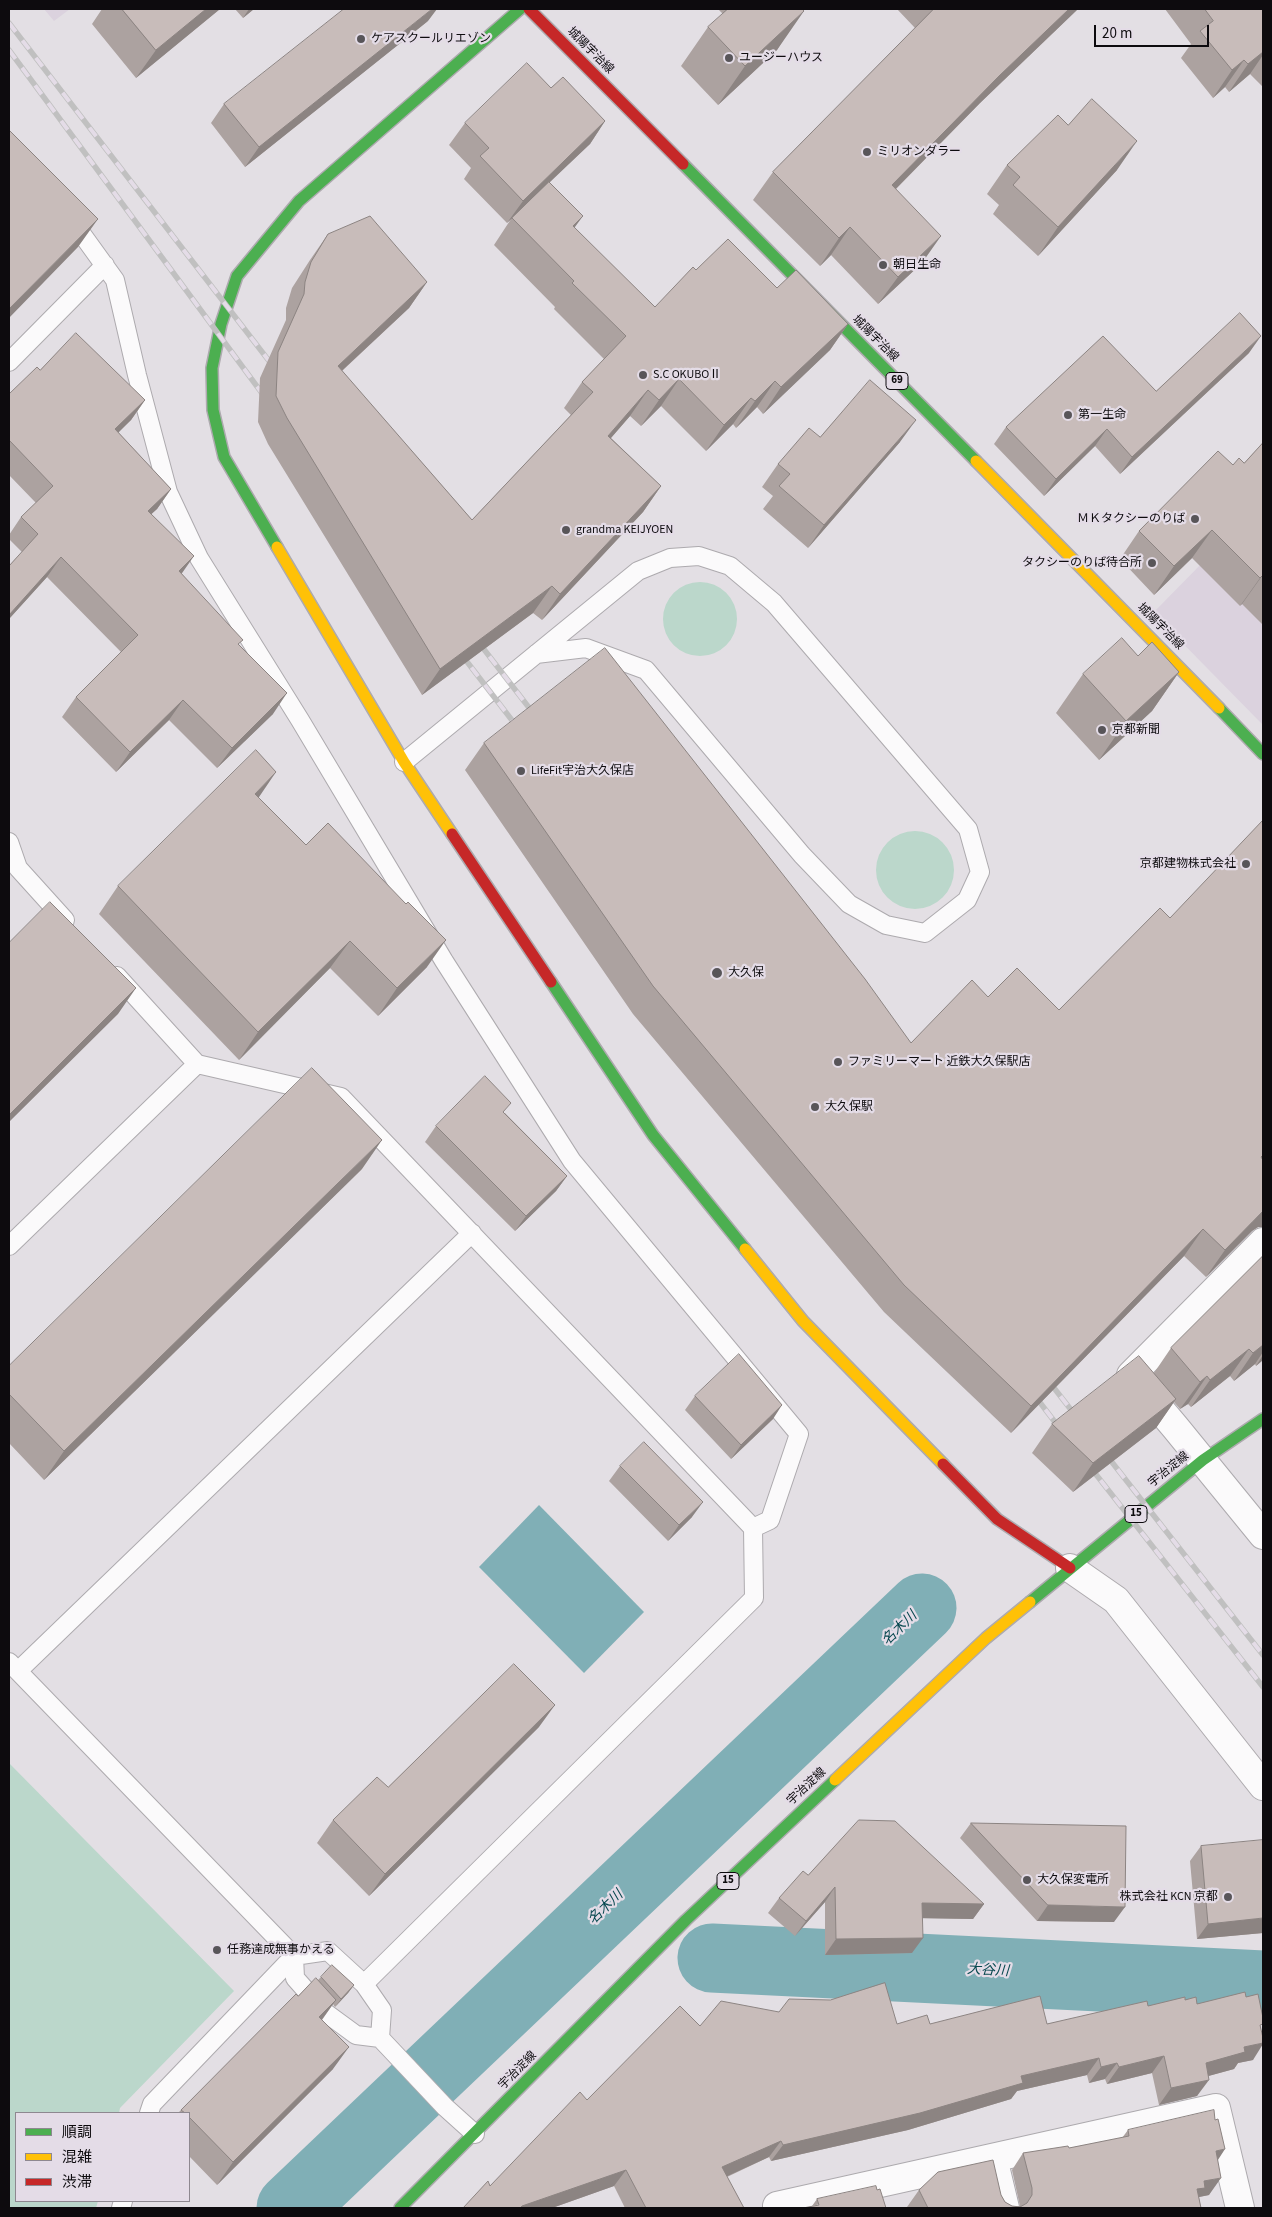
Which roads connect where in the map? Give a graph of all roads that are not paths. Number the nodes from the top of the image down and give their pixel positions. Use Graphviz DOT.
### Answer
graph roads {
  1 [pos="520,9"];
  2 [pos="529,9"];
  3 [pos="60,203"];
  4 [pos="105,265"];
  5 [pos="9,362"];
  6 [pos="536,654"];
  7 [pos="1263,754"];
  8 [pos="404,762"];
  9 [pos="9,842"];
  10 [pos="78,933"];
  11 [pos="104,962"];
  12 [pos="197,1064"];
  13 [pos="472,1233"];
  14 [pos="1263,1242"];
  15 [pos="9,1246"];
  16 [pos="1263,1419"];
  17 [pos="1203,1460"];
  18 [pos="753,1528"];
  19 [pos="1263,1535"];
  20 [pos="1070,1568"];
  21 [pos="14,1667"];
  22 [pos="1263,1786"];
  23 [pos="294,1956"];
  24 [pos="364,1984"];
  25 [pos="380,2038"];
  26 [pos="149,2112"];
  27 [pos="475,2134"];
  28 [pos="993,2158"];
  29 [pos="400,2208"];
  30 [pos="778,2208"];
  31 [pos="1005,2208"];
  32 [pos="1240,2208"];
  1 -- 8 [label="main road"];
  2 -- 7 [label="main road, 城陽宇治線 / 69"];
  3 -- 4 [label="lane"];
  4 -- 5 [label="lane"];
  4 -- 18 [label="lane"];
  6 -- 6 [label="lane"];
  6 -- 8 [label="lane"];
  8 -- 20 [label="main road"];
  9 -- 10 [label="lane"];
  11 -- 12 [label="lane"];
  12 -- 13 [label="lane"];
  12 -- 15 [label="lane"];
  13 -- 18 [label="lane"];
  13 -- 21 [label="lane"];
  14 -- 17 [label="street"];
  16 -- 17 [label="main road, 宇治淀線 / 15"];
  17 -- 19 [label="street"];
  17 -- 20 [label="main road, 宇治淀線 / 15"];
  18 -- 24 [label="lane"];
  20 -- 22 [label="street"];
  20 -- 27 [label="main road, 宇治淀線 / 15"];
  21 -- 23 [label="lane"];
  23 -- 24 [label="lane"];
  23 -- 25 [label="lane"];
  23 -- 26 [label="lane"];
  24 -- 25 [label="lane"];
  25 -- 27 [label="lane"];
  27 -- 29 [label="main road, 宇治淀線 / 15"];
  28 -- 30 [label="street"];
  28 -- 31 [label="street"];
  28 -- 32 [label="street"];
}
